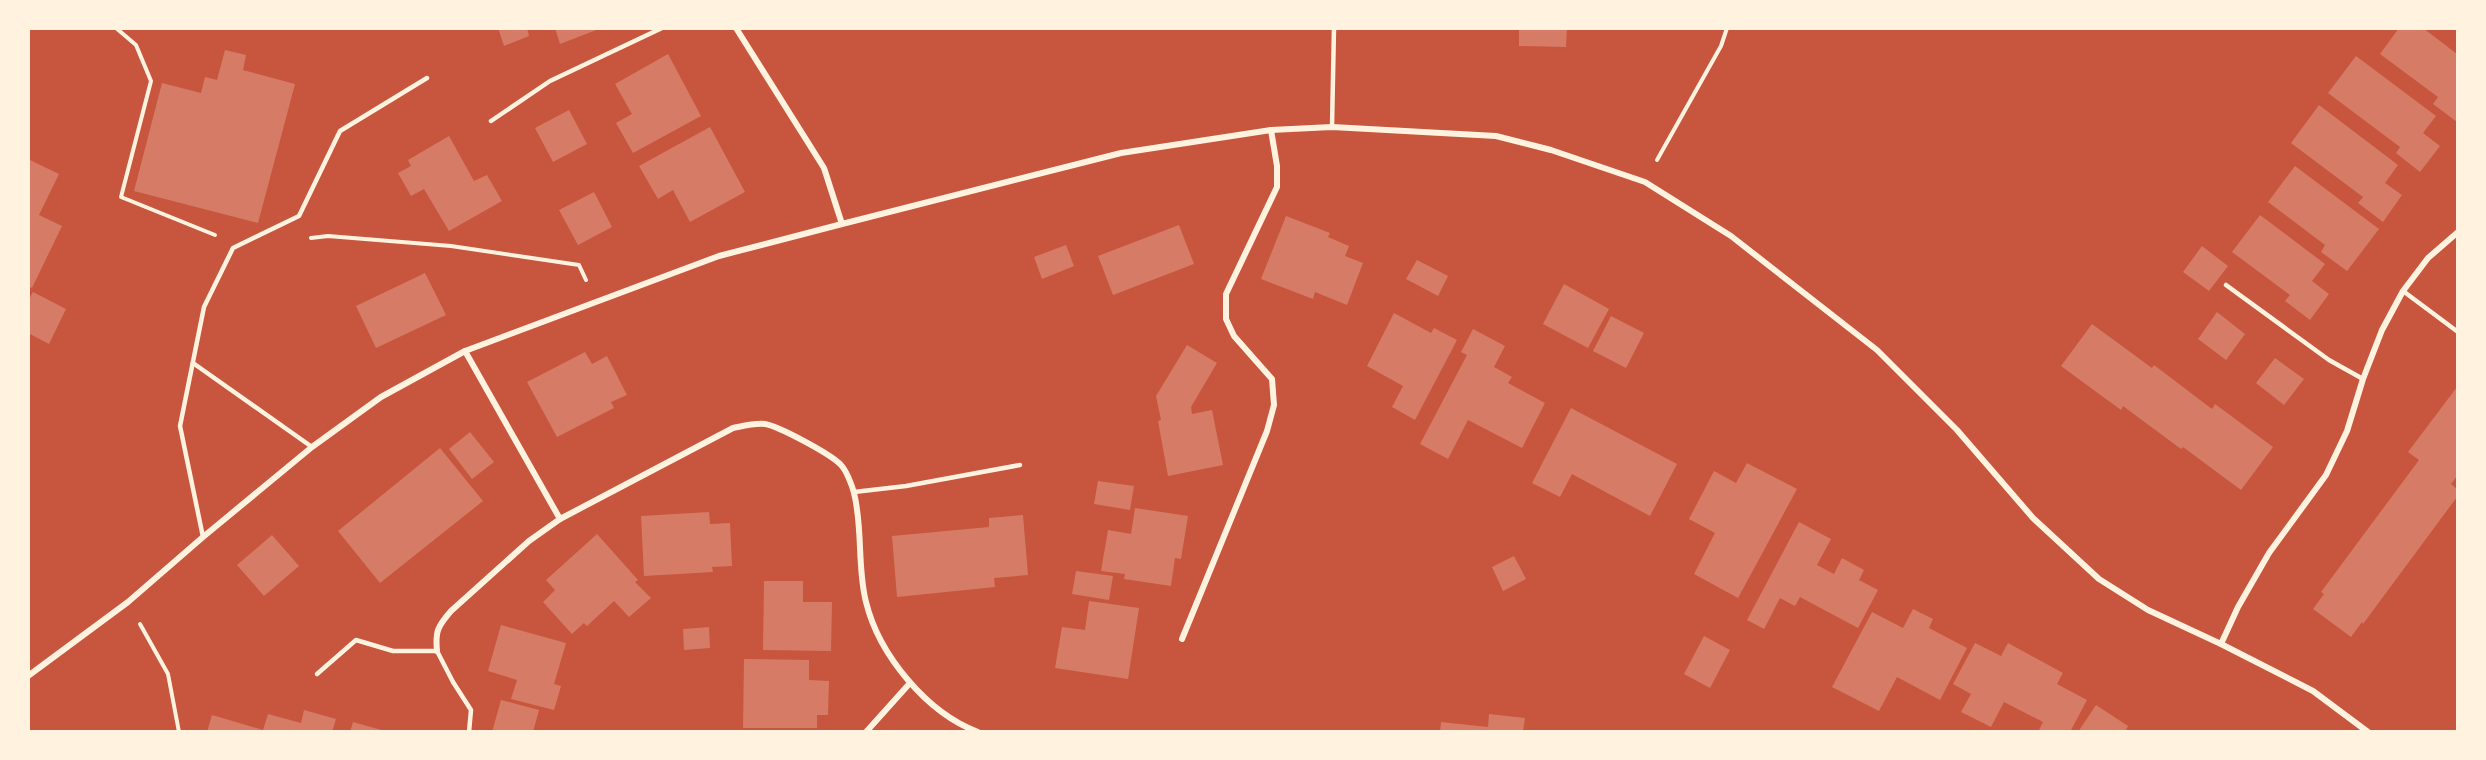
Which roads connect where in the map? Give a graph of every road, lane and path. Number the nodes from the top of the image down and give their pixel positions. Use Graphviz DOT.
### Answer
graph roads {
  1 [pos="116,28"];
  2 [pos="662,28"];
  3 [pos="736,28"];
  4 [pos="1334,28"];
  5 [pos="1727,28"];
  6 [pos="427,78"];
  7 [pos="491,121"];
  8 [pos="1332,127"];
  9 [pos="1271,130"];
  10 [pos="1645,182"];
  11 [pos="842,224"];
  12 [pos="2457,232"];
  13 [pos="304,239"];
  14 [pos="233,248"];
  15 [pos="2226,285"];
  16 [pos="2403,291"];
  17 [pos="597,300"];
  18 [pos="2457,332"];
  19 [pos="465,351"];
  20 [pos="193,363"];
  21 [pos="2363,379"];
  22 [pos="312,447"];
  23 [pos="1020,465"];
  24 [pos="854,492"];
  25 [pos="560,519"];
  26 [pos="203,537"];
  27 [pos="129,602"];
  28 [pos="1182,639"];
  29 [pos="2222,644"];
  30 [pos="437,651"];
  31 [pos="317,674"];
  32 [pos="28,676"];
  33 [pos="910,683"];
  34 [pos="179,732"];
  35 [pos="469,732"];
  36 [pos="866,732"];
  37 [pos="978,732"];
  38 [pos="2368,732"];
  1 -- 14 [label="path"];
  2 -- 7 [label="lane"];
  3 -- 11 [label="street"];
  4 -- 8 [label="lane"];
  5 -- 10 [label="path"];
  6 -- 14 [label="lane"];
  8 -- 9 [label="street"];
  8 -- 10 [label="street"];
  9 -- 11 [label="street"];
  9 -- 28 [label="street"];
  10 -- 29 [label="street"];
  11 -- 17 [label="street"];
  12 -- 16 [label="street"];
  13 -- 17 [label="path"];
  14 -- 20 [label="lane"];
  15 -- 21 [label="lane"];
  16 -- 18 [label="lane"];
  16 -- 21 [label="street"];
  17 -- 19 [label="street"];
  19 -- 22 [label="street"];
  19 -- 25 [label="street"];
  20 -- 22 [label="lane"];
  20 -- 26 [label="lane"];
  21 -- 29 [label="street"];
  22 -- 26 [label="street"];
  23 -- 24 [label="lane"];
  24 -- 25 [label="street"];
  24 -- 33 [label="street"];
  25 -- 30 [label="street"];
  26 -- 27 [label="street"];
  27 -- 32 [label="street"];
  27 -- 34 [label="path"];
  29 -- 38 [label="street"];
  30 -- 31 [label="lane"];
  30 -- 35 [label="lane"];
  33 -- 36 [label="street"];
  33 -- 37 [label="street"];
}
